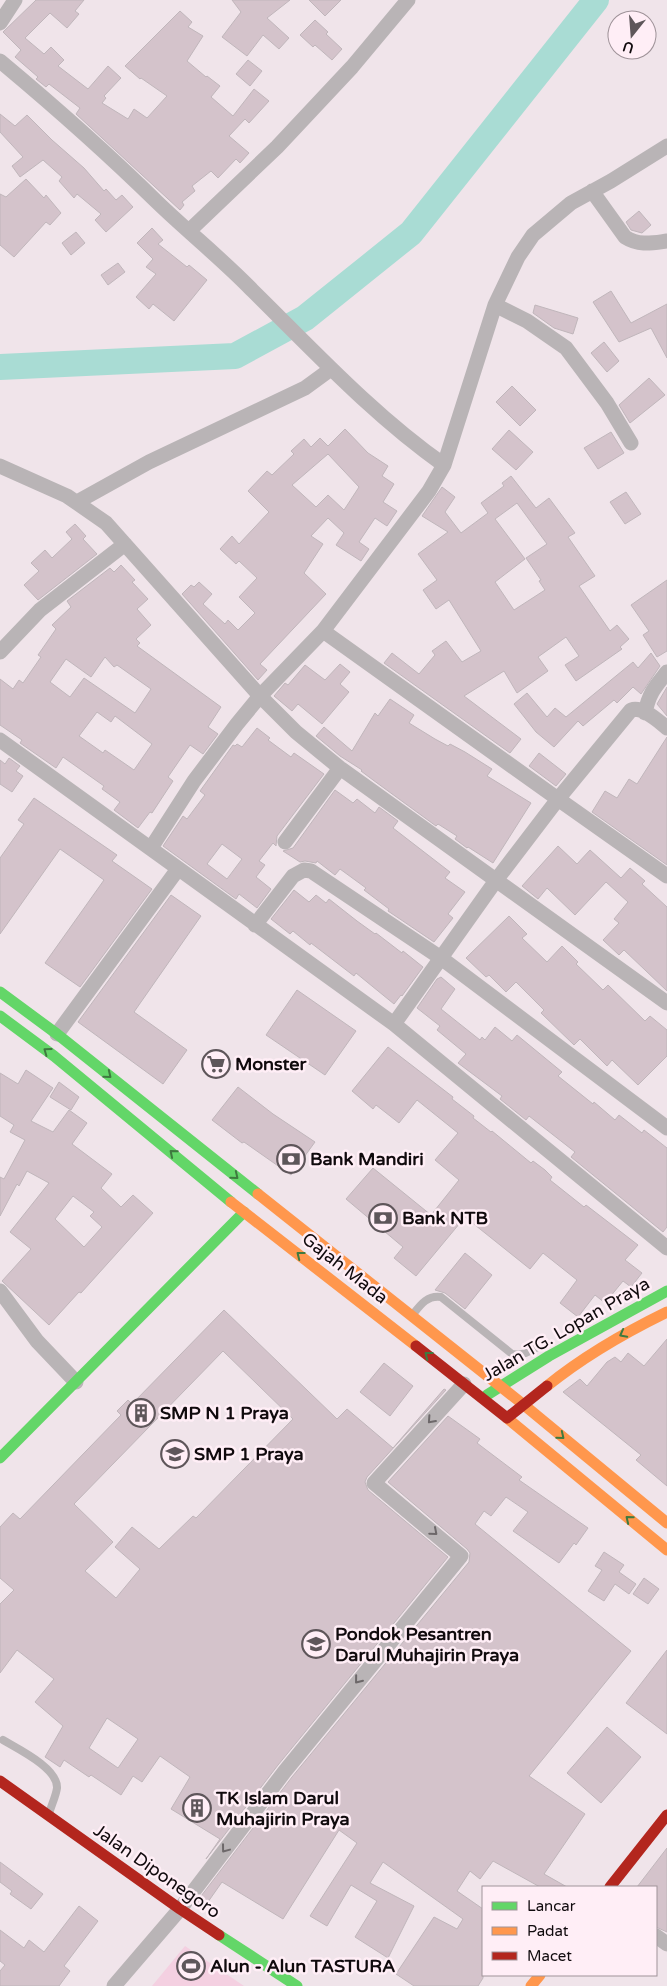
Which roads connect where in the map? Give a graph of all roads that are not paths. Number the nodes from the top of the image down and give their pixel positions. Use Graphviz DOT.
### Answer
graph roads {
  1 [pos="15,0"];
  2 [pos="408,0"];
  3 [pos="0,23"];
  4 [pos="0,61"];
  5 [pos="667,146"];
  6 [pos="592,191"];
  7 [pos="189,232"];
  8 [pos="667,240"];
  9 [pos="495,305"];
  10 [pos="331,369"];
  11 [pos="631,443"];
  12 [pos="444,465"];
  13 [pos="0,466"];
  14 [pos="77,502"];
  15 [pos="125,544"];
  16 [pos="323,631"];
  17 [pos="0,652"];
  18 [pos="667,672"];
  19 [pos="260,696"];
  20 [pos="645,712"];
  21 [pos="667,728"];
  22 [pos="0,740"];
  23 [pos="340,768"];
  24 [pos="558,799"];
  25 [pos="285,842"];
  26 [pos="151,848"];
  27 [pos="178,868"];
  28 [pos="667,876"];
  29 [pos="497,879"];
  30 [pos="255,925"];
  31 [pos="441,958"];
  32 [pos="0,992"];
  33 [pos="667,1003"];
  34 [pos="0,1016"];
  35 [pos="394,1024"];
  36 [pos="57,1034"];
  37 [pos="667,1128"];
  38 [pos="244,1212"];
  39 [pos="667,1248"];
  40 [pos="0,1291"];
  41 [pos="667,1291"];
  42 [pos="667,1312"];
  43 [pos="412,1315"];
  44 [pos="597,1320"];
  45 [pos="612,1322"];
  46 [pos="553,1340"];
  47 [pos="76,1382"];
  48 [pos="464,1384"];
  49 [pos="501,1386"];
  50 [pos="483,1398"];
  51 [pos="524,1405"];
  52 [pos="507,1418"];
  53 [pos="0,1458"];
  54 [pos="667,1523"];
  55 [pos="667,1550"];
  56 [pos="3,1740"];
  57 [pos="0,1781"];
  58 [pos="667,1815"];
  59 [pos="48,1816"];
  60 [pos="611,1886"];
  61 [pos="180,1909"];
  62 [pos="114,1986"];
  63 [pos="296,1986"];
  1 -- 3 [label="street"];
  2 -- 7 [label="street"];
  4 -- 7 [label="street"];
  5 -- 6 [label="street"];
  6 -- 8 [label="street"];
  6 -- 9 [label="street"];
  7 -- 10 [label="street"];
  9 -- 11 [label="street"];
  9 -- 12 [label="street"];
  10 -- 12 [label="street"];
  10 -- 14 [label="street"];
  12 -- 16 [label="street"];
  13 -- 14 [label="street"];
  14 -- 15 [label="street"];
  15 -- 17 [label="street"];
  15 -- 19 [label="street"];
  16 -- 19 [label="street"];
  16 -- 24 [label="street"];
  18 -- 20 [label="street"];
  19 -- 23 [label="street"];
  19 -- 26 [label="street"];
  20 -- 21 [label="street"];
  20 -- 24 [label="street"];
  22 -- 26 [label="street"];
  23 -- 25 [label="street"];
  23 -- 29 [label="street"];
  24 -- 28 [label="street"];
  24 -- 29 [label="street"];
  26 -- 27 [label="street"];
  27 -- 30 [label="street"];
  27 -- 36 [label="street"];
  29 -- 31 [label="street"];
  29 -- 33 [label="street"];
  30 -- 31 [label="street"];
  30 -- 35 [label="street"];
  31 -- 35 [label="street"];
  31 -- 37 [label="street"];
  32 -- 36 [label="main road, Gajah Mada"];
  38 -- 34 [label="main road, Gajah Mada, one-way"];
  35 -- 39 [label="street"];
  36 -- 43 [label="main road, Gajah Mada, one-way"];
  38 -- 47 [label="main road"];
  48 -- 38 [label="main road, Gajah Mada, one-way"];
  40 -- 47 [label="street"];
  41 -- 45 [label="main road, Jalan TG. Lopan Praya"];
  42 -- 51 [label="main road, Jalan TG. Lopan Praya, one-way"];
  43 -- 46 [label="lane"];
  43 -- 49 [label="main road, Gajah Mada"];
  44 -- 45 [label="lane"];
  45 -- 49 [label="main road, Jalan TG. Lopan Praya"];
  47 -- 53 [label="main road"];
  48 -- 50 [label="main road, Gajah Mada"];
  48 -- 61 [label="street, one-way"];
  49 -- 50 [label="main road, Jalan TG. Lopan Praya"];
  49 -- 51 [label="main road, Gajah Mada"];
  50 -- 52 [label="main road, Gajah Mada"];
  51 -- 52 [label="main road, Jalan TG. Lopan Praya"];
  51 -- 54 [label="main road, Gajah Mada, one-way"];
  55 -- 52 [label="main road, Gajah Mada, one-way"];
  56 -- 59 [label="lane"];
  57 -- 59 [label="main road, Jalan Diponegoro"];
  58 -- 60 [label="main road"];
  59 -- 61 [label="main road, Jalan Diponegoro"];
  61 -- 62 [label="street"];
  61 -- 63 [label="main road, Jalan Diponegoro"];
}
